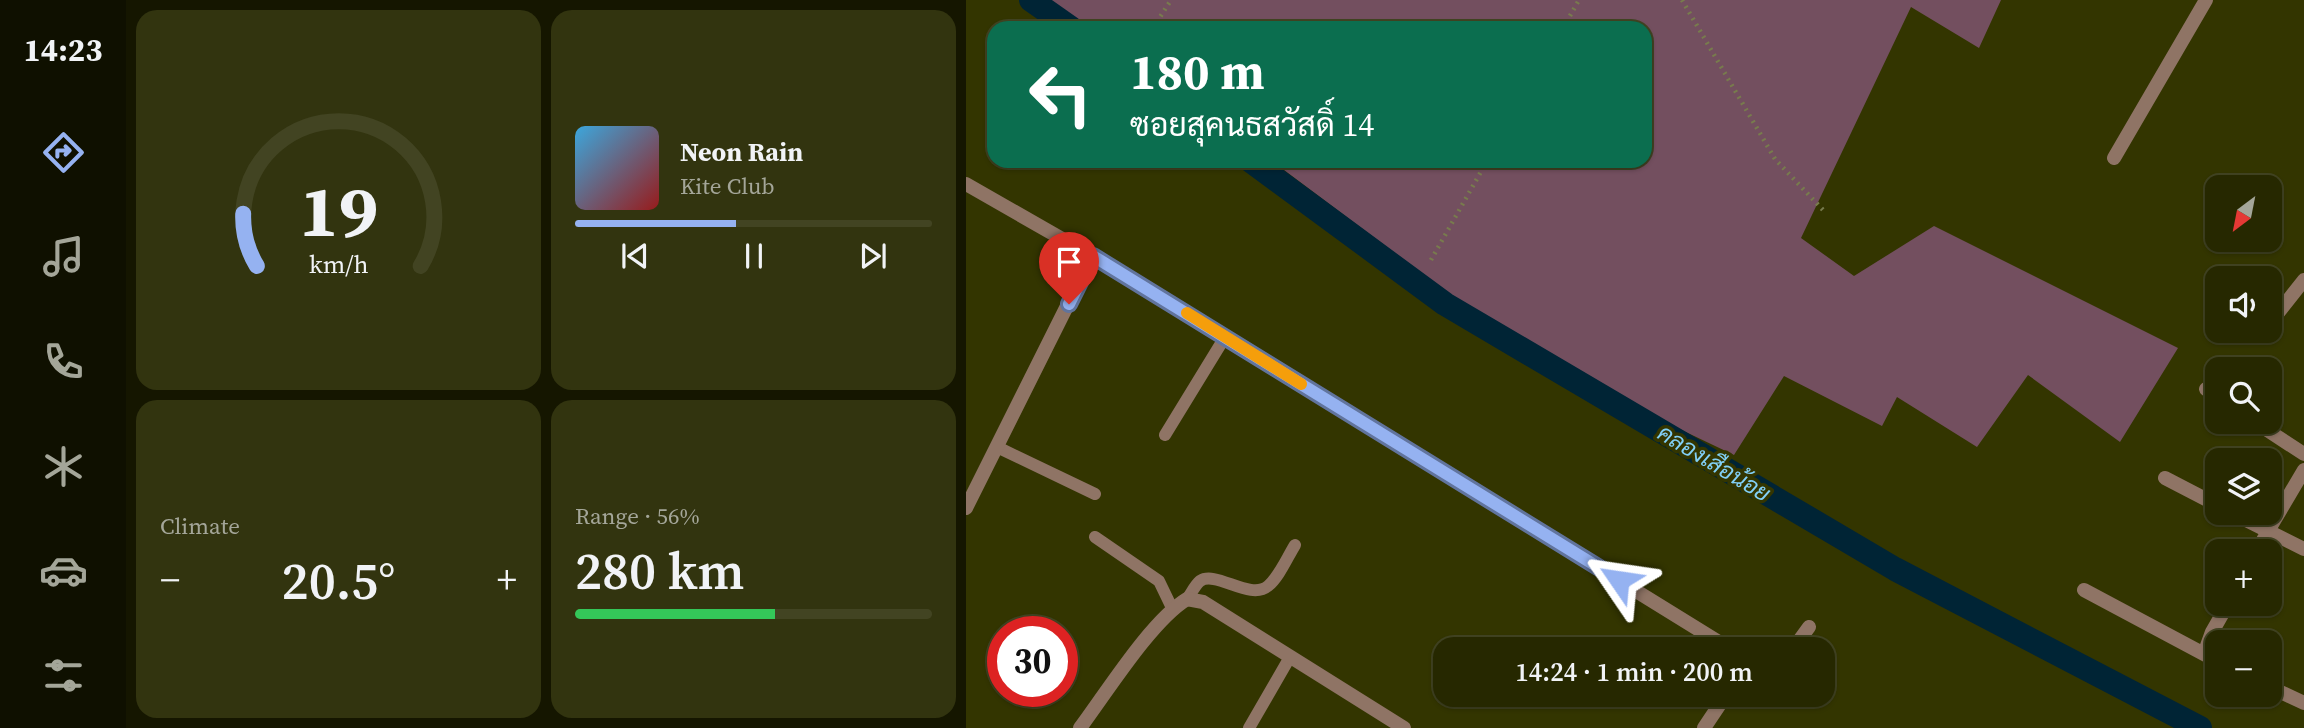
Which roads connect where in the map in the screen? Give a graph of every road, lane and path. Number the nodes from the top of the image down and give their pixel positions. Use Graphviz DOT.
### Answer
graph roads {
  1 [pos="1171,0"];
  2 [pos="1579,0"];
  3 [pos="1682,0"];
  4 [pos="2206,0"];
  5 [pos="1158,21"];
  6 [pos="1567,21"];
  7 [pos="2114,158"];
  8 [pos="1483,168"];
  9 [pos="966,184"];
  10 [pos="1823,210"];
  11 [pos="1093,256"];
  12 [pos="1431,260"];
  13 [pos="2304,280"];
  14 [pos="2282,308"];
  15 [pos="1225,337"];
  16 [pos="2273,434"];
  17 [pos="1165,435"];
  18 [pos="996,447"];
  19 [pos="2304,454"];
  20 [pos="2304,470"];
  21 [pos="2165,478"];
  22 [pos="1095,494"];
  23 [pos="2205,499"];
  24 [pos="966,508"];
  25 [pos="2256,525"];
  26 [pos="2268,531"];
  27 [pos="1095,537"];
  28 [pos="2264,539"];
  29 [pos="1295,545"];
  30 [pos="2304,548"];
  31 [pos="2084,590"];
  32 [pos="1187,599"];
  33 [pos="1172,608"];
  34 [pos="1809,627"];
  35 [pos="1711,637"];
  36 [pos="1802,637"];
  37 [pos="2205,654"];
  38 [pos="1290,657"];
  39 [pos="2282,693"];
  40 [pos="2304,704"];
  41 [pos="1718,707"];
  42 [pos="1080,728"];
  43 [pos="1249,728"];
  44 [pos="1404,728"];
  45 [pos="1704,728"];
  1 -- 5 [label="path"];
  2 -- 6 [label="path"];
  3 -- 10 [label="path"];
  4 -- 7 [label="street"];
  8 -- 12 [label="path"];
  9 -- 11 [label="street"];
  11 -- 15 [label="street"];
  11 -- 18 [label="street"];
  13 -- 14 [label="street"];
  15 -- 17 [label="lane"];
  15 -- 35 [label="street"];
  16 -- 19 [label="street"];
  18 -- 22 [label="lane"];
  18 -- 24 [label="street"];
  20 -- 26 [label="street"];
  21 -- 23 [label="street"];
  25 -- 26 [label="street"];
  26 -- 28 [label="street"];
  26 -- 30 [label="street"];
  27 -- 33 [label="lane"];
  29 -- 32 [label="lane"];
  31 -- 37 [label="street"];
  32 -- 33 [label="street"];
  32 -- 38 [label="street"];
  33 -- 42 [label="street"];
  34 -- 36 [label="street"];
  38 -- 43 [label="lane"];
  38 -- 44 [label="street"];
  39 -- 40 [label="street"];
  41 -- 45 [label="street"];
}
